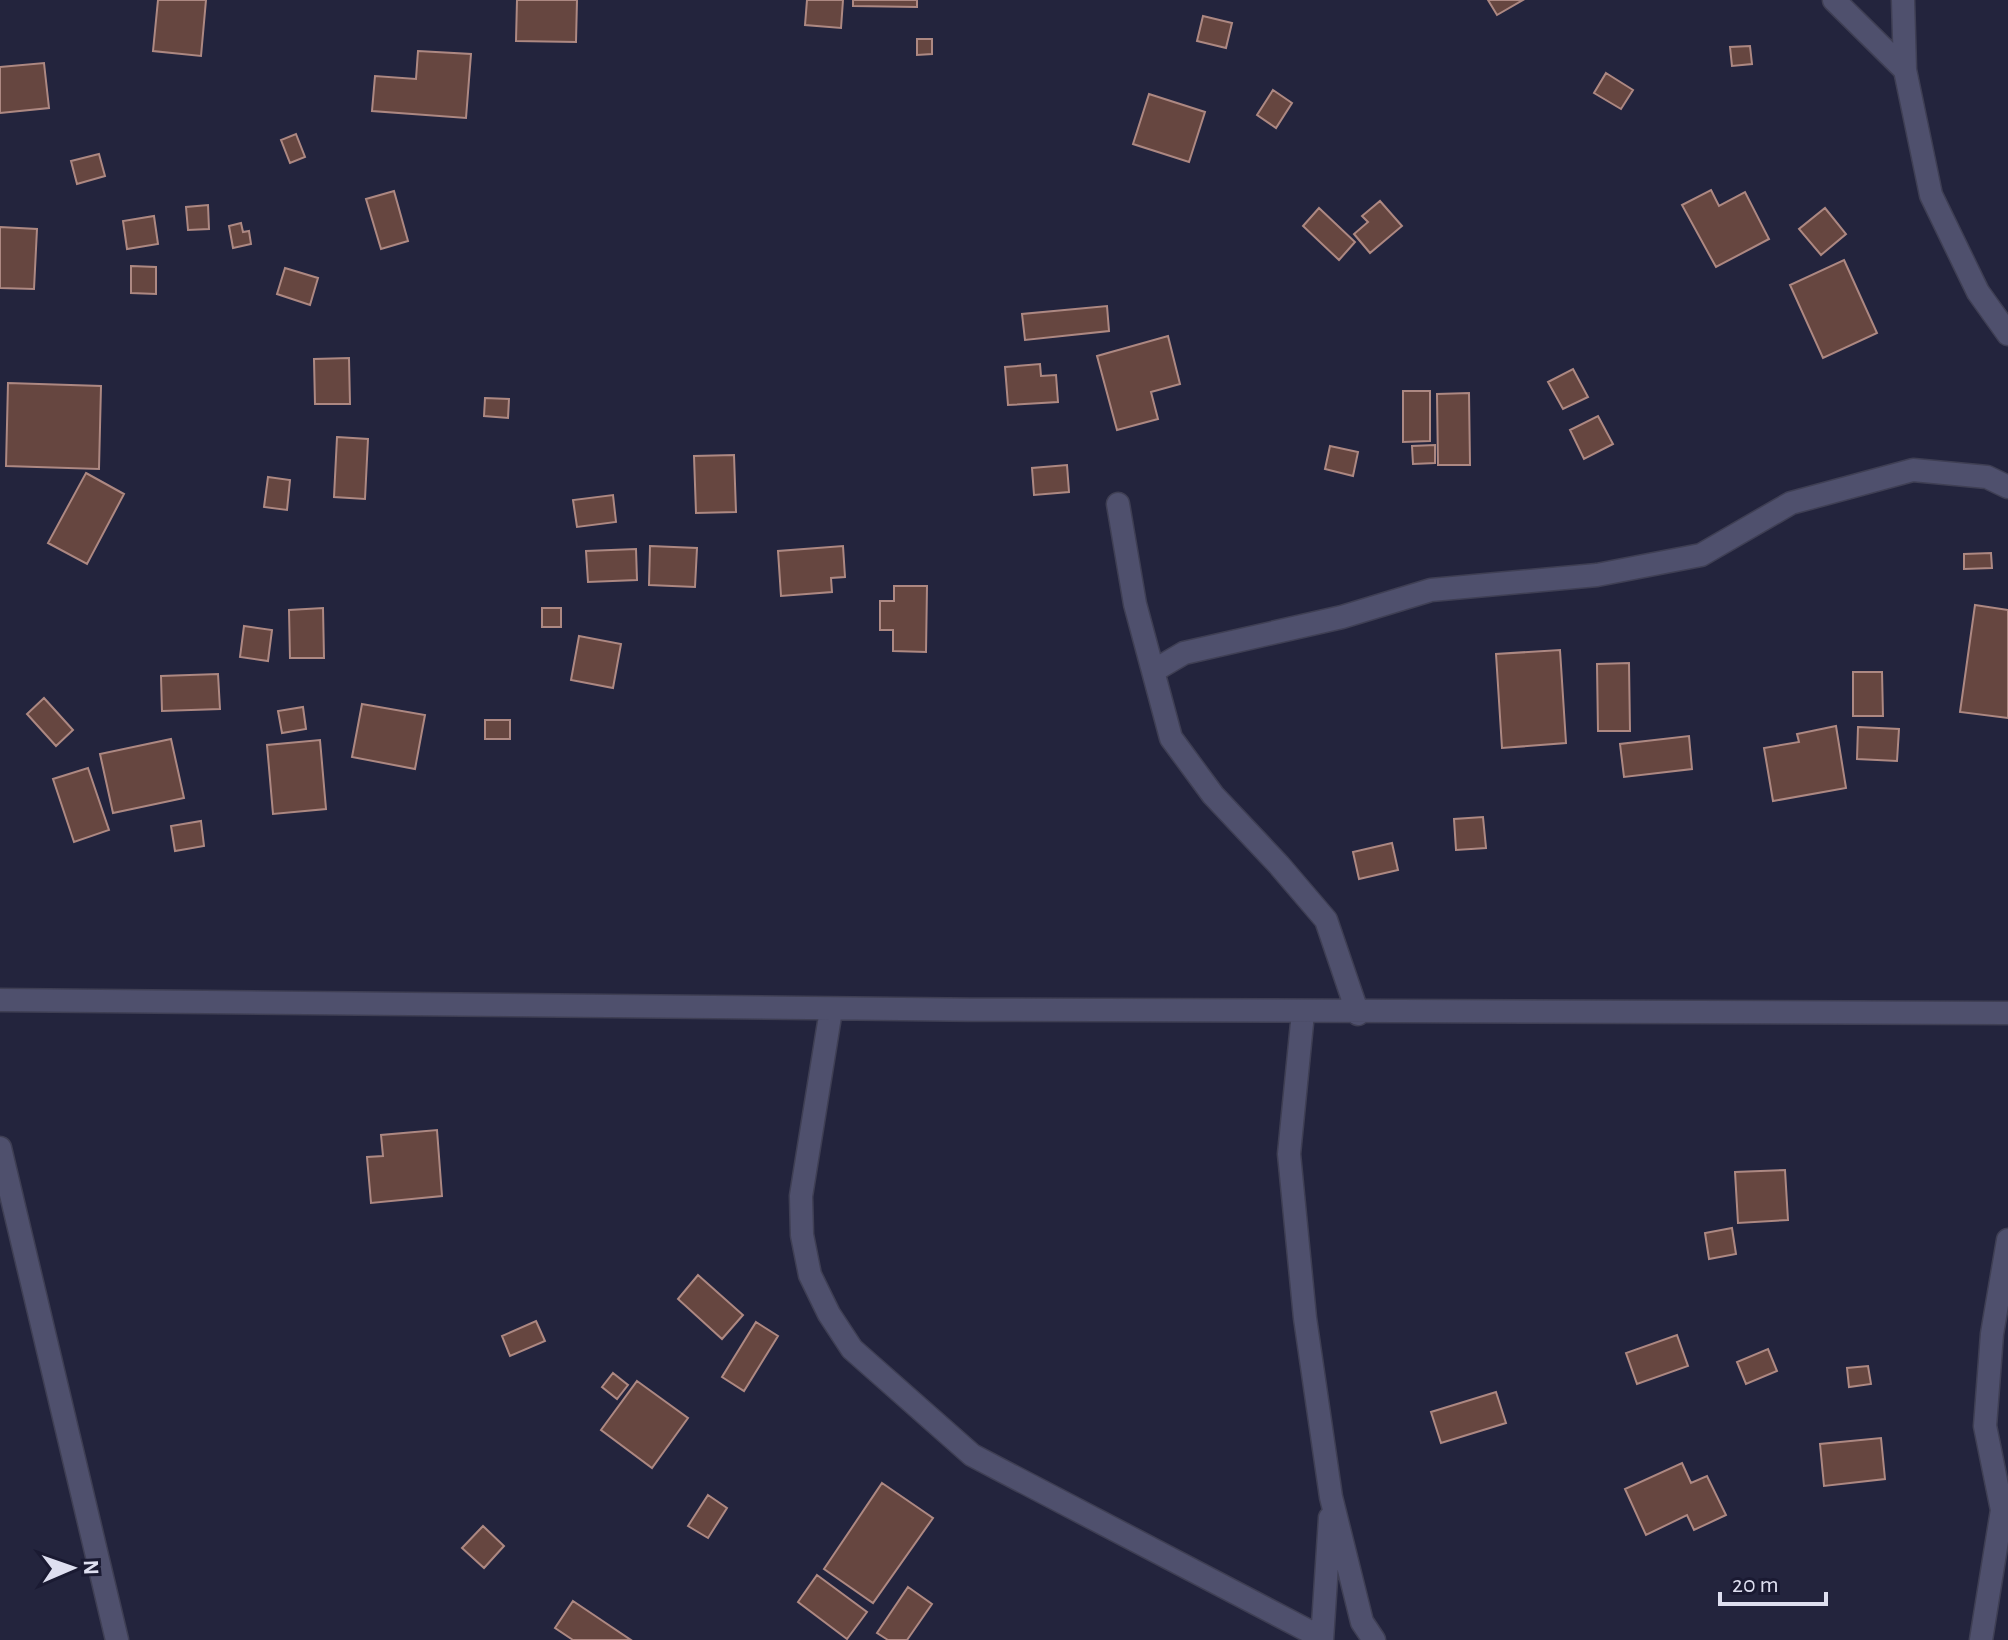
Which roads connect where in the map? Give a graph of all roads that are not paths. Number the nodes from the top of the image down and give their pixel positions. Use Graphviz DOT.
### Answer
graph roads {
  1 [pos="1834,0"];
  2 [pos="1903,0"];
  3 [pos="1905,70"];
  4 [pos="2008,334"];
  5 [pos="2008,487"];
  6 [pos="1118,504"];
  7 [pos="1155,670"];
  8 [pos="0,1000"];
  9 [pos="831,1010"];
  10 [pos="1303,1013"];
  11 [pos="2008,1013"];
  12 [pos="1358,1014"];
  13 [pos="0,1148"];
  14 [pos="2008,1240"];
  15 [pos="1331,1497"];
  16 [pos="1322,1639"];
  17 [pos="117,1640"];
  18 [pos="1374,1640"];
  19 [pos="1981,1640"];
  1 -- 3 [label="street"];
  2 -- 3 [label="street"];
  3 -- 4 [label="street"];
  5 -- 7 [label="street"];
  6 -- 7 [label="street"];
  7 -- 12 [label="street"];
  8 -- 9 [label="street"];
  9 -- 10 [label="street"];
  9 -- 16 [label="street"];
  10 -- 12 [label="street"];
  10 -- 15 [label="street"];
  11 -- 12 [label="street"];
  13 -- 17 [label="street"];
  14 -- 19 [label="street"];
  15 -- 16 [label="street"];
  15 -- 18 [label="street"];
}
